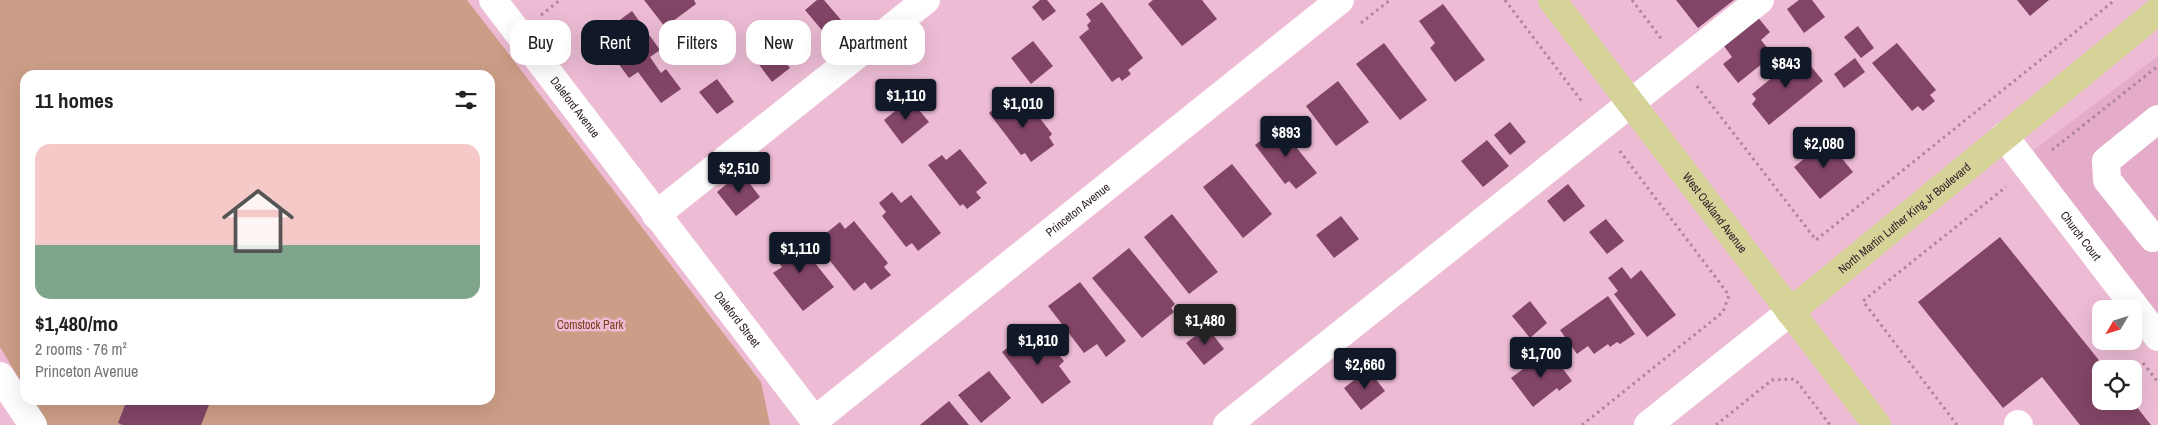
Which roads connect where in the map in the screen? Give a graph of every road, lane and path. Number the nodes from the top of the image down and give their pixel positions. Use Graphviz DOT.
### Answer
graph roads {
  1 [pos="560,0"];
  2 [pos="926,0"];
  3 [pos="1340,0"];
  4 [pos="1505,0"];
  5 [pos="1552,0"];
  6 [pos="1632,0"];
  7 [pos="1760,0"];
  8 [pos="2115,0"];
  9 [pos="502,3"];
  10 [pos="2158,11"];
  11 [pos="538,17"];
  12 [pos="1681,64"];
  13 [pos="1633,103"];
  14 [pos="2158,119"];
  15 [pos="1602,128"];
  16 [pos="2004,136"];
  17 [pos="656,215"];
  18 [pos="2156,236"];
  19 [pos="1863,301"];
  20 [pos="1790,312"];
  21 [pos="2155,326"];
  22 [pos="0,376"];
  23 [pos="816,423"];
  24 [pos="33,425"];
  25 [pos="1227,425"];
  26 [pos="1582,425"];
  27 [pos="1648,425"];
  28 [pos="1716,425"];
  29 [pos="1830,425"];
  30 [pos="1877,425"];
  31 [pos="1958,425"];
  1 -- 11 [label="path"];
  2 -- 17 [label="street"];
  3 -- 23 [label="street, Princeton Avenue"];
  4 -- 15 [label="path"];
  5 -- 13 [label="main road, West Oakland Avenue"];
  6 -- 12 [label="path"];
  7 -- 12 [label="street"];
  8 -- 12 [label="path"];
  9 -- 17 [label="street, Daleford Avenue"];
  10 -- 16 [label="main road, North Martin Luther King Jr Boulevard"];
  12 -- 13 [label="street"];
  13 -- 15 [label="street"];
  13 -- 20 [label="main road, West Oakland Avenue"];
  14 -- 18 [label="street"];
  15 -- 25 [label="street"];
  15 -- 26 [label="path"];
  16 -- 20 [label="main road, North Martin Luther King Jr Boulevard"];
  16 -- 21 [label="street, Church Court"];
  17 -- 23 [label="street, Daleford Street"];
  19 -- 31 [label="path"];
  20 -- 27 [label="street, North Martin Luther King Jr Boulevard"];
  20 -- 30 [label="main road, West Oakland Avenue"];
  22 -- 24 [label="street"];
  28 -- 29 [label="path"];
}
